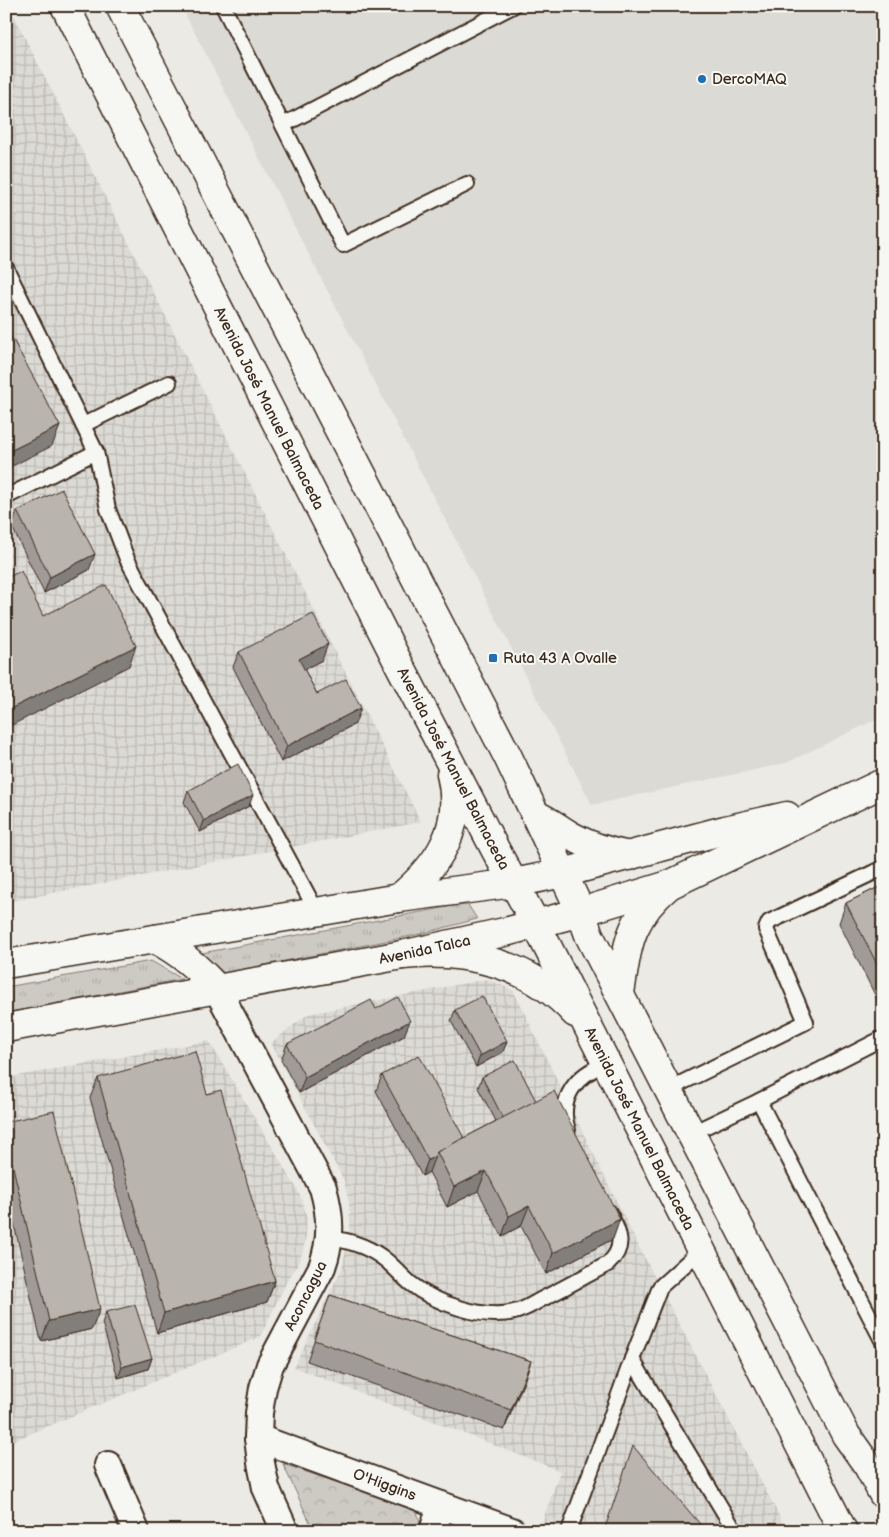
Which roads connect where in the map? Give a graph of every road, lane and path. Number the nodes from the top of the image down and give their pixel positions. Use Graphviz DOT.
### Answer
graph roads {
  1 [pos="65,6"];
  2 [pos="120,6"];
  3 [pos="223,6"];
  4 [pos="513,6"];
  5 [pos="283,125"];
  6 [pos="468,184"];
  7 [pos="6,268"];
  8 [pos="169,383"];
  9 [pos="83,425"];
  10 [pos="96,452"];
  11 [pos="6,497"];
  12 [pos="446,753"];
  13 [pos="883,783"];
  14 [pos="826,809"];
  15 [pos="536,815"];
  16 [pos="629,856"];
  17 [pos="883,868"];
  18 [pos="563,874"];
  19 [pos="514,883"];
  20 [pos="669,886"];
  21 [pos="398,898"];
  22 [pos="317,912"];
  23 [pos="581,912"];
  24 [pos="536,924"];
  25 [pos="155,939"];
  26 [pos="402,955"];
  27 [pos="6,964"];
  28 [pos="217,989"];
  29 [pos="620,993"];
  30 [pos="586,1026"];
  31 [pos="6,1028"];
  32 [pos="883,1038"];
  33 [pos="606,1064"];
  34 [pos="669,1089"];
  35 [pos="759,1101"];
  36 [pos="692,1133"];
  37 [pos="572,1138"];
  38 [pos="602,1200"];
  39 [pos="330,1238"];
  40 [pos="702,1249"];
  41 [pos="883,1342"];
  42 [pos="632,1359"];
  43 [pos="258,1438"];
  44 [pos="108,1465"];
  45 [pos="883,1494"];
  46 [pos="828,1503"];
  47 [pos="441,1505"];
  48 [pos="136,1531"];
  49 [pos="285,1531"];
  50 [pos="433,1531"];
  51 [pos="512,1531"];
  52 [pos="569,1531"];
  53 [pos="735,1531"];
  54 [pos="832,1531"];
  55 [pos="843,1531"];
  1 -- 12 [label="main road, Avenida José Manuel Balmaceda"];
  2 -- 15 [label="main road"];
  3 -- 5 [label="lane"];
  4 -- 5 [label="lane"];
  5 -- 6 [label="lane"];
  7 -- 9 [label="lane"];
  8 -- 9 [label="lane"];
  9 -- 10 [label="lane"];
  10 -- 11 [label="lane"];
  10 -- 22 [label="lane"];
  12 -- 19 [label="main road, Avenida José Manuel Balmaceda"];
  12 -- 21 [label="main road"];
  13 -- 14 [label="main road, Avenida Talca"];
  14 -- 16 [label="main road, Avenida Talca"];
  14 -- 20 [label="main road, Avenida Talca"];
  15 -- 16 [label="main road"];
  15 -- 18 [label="main road"];
  16 -- 18 [label="main road, Avenida Talca"];
  17 -- 34 [label="lane"];
  18 -- 19 [label="main road, Avenida Talca"];
  18 -- 23 [label="main road"];
  19 -- 21 [label="main road, Avenida Talca"];
  19 -- 24 [label="main road, Avenida José Manuel Balmaceda"];
  20 -- 23 [label="main road, Avenida Talca"];
  20 -- 29 [label="main road"];
  21 -- 22 [label="main road, Avenida Talca"];
  22 -- 25 [label="main road, Avenida Talca"];
  23 -- 24 [label="main road, Avenida Talca"];
  23 -- 29 [label="main road"];
  24 -- 26 [label="main road, Avenida Talca"];
  24 -- 30 [label="main road, Avenida José Manuel Balmaceda"];
  25 -- 27 [label="main road, Avenida Talca"];
  25 -- 28 [label="main road"];
  26 -- 28 [label="main road, Avenida Talca"];
  26 -- 30 [label="main road"];
  28 -- 31 [label="main road, Avenida Talca"];
  28 -- 39 [label="street, Aconcagua"];
  29 -- 34 [label="main road"];
  30 -- 33 [label="main road, Avenida José Manuel Balmaceda"];
  32 -- 35 [label="lane"];
  33 -- 37 [label="lane"];
  33 -- 40 [label="main road, Avenida José Manuel Balmaceda"];
  34 -- 36 [label="main road"];
  35 -- 36 [label="lane"];
  35 -- 41 [label="lane"];
  36 -- 45 [label="main road"];
  38 -- 39 [label="lane"];
  39 -- 43 [label="street, Aconcagua"];
  40 -- 42 [label="lane"];
  40 -- 46 [label="main road, Avenida José Manuel Balmaceda"];
  42 -- 52 [label="lane"];
  42 -- 53 [label="lane"];
  43 -- 47 [label="street, O'Higgins"];
  43 -- 49 [label="street, Aconcagua"];
  44 -- 48 [label="street"];
  46 -- 54 [label="main road"];
  46 -- 55 [label="main road, Avenida José Manuel Balmaceda"];
  47 -- 50 [label="street"];
  47 -- 51 [label="street, O'Higgins"];
}
